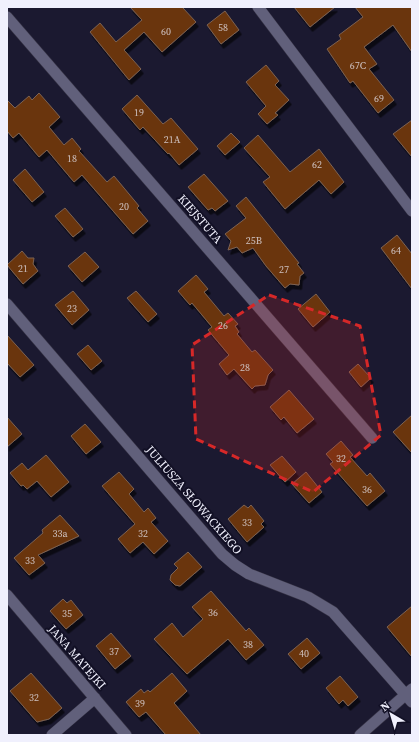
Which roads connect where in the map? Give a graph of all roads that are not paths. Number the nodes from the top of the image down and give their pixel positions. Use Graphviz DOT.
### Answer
graph roads {
  1 [pos="258,7"];
  2 [pos="7,17"];
  3 [pos="412,211"];
  4 [pos="7,304"];
  5 [pos="372,438"];
  6 [pos="7,596"];
  7 [pos="410,695"];
  8 [pos="95,698"];
  9 [pos="52,735"];
  10 [pos="126,735"];
  11 [pos="360,735"];
  1 -- 3 [label="street"];
  2 -- 5 [label="street, KIEJSTUTA"];
  4 -- 7 [label="street, JULIUSZA SŁOWACKIEGO"];
  6 -- 8 [label="street, JANA MATEJKI"];
  7 -- 11 [label="street"];
  8 -- 9 [label="street"];
  8 -- 10 [label="street, JANA MATEJKI"];
}
